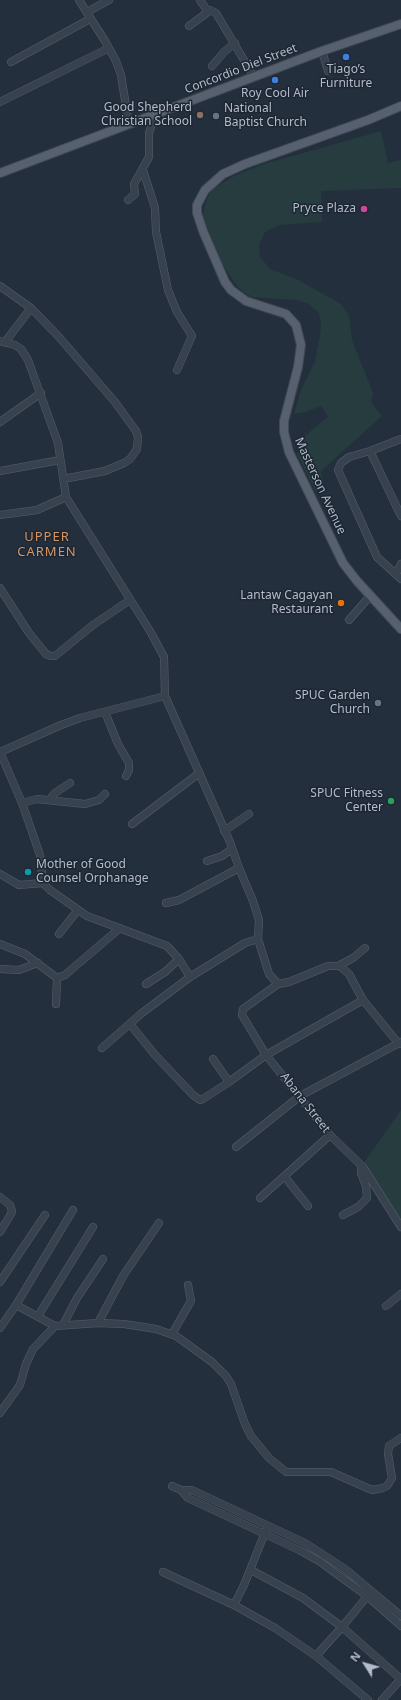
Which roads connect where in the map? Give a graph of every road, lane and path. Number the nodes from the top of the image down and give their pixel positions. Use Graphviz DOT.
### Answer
graph roads {
  1 [pos="79,0"];
  2 [pos="109,0"];
  3 [pos="200,0"];
  4 [pos="86,12"];
  5 [pos="208,12"];
  6 [pos="90,19"];
  7 [pos="401,24"];
  8 [pos="189,26"];
  9 [pos="235,43"];
  10 [pos="109,48"];
  11 [pos="322,51"];
  12 [pos="10,62"];
  13 [pos="212,66"];
  14 [pos="328,71"];
  15 [pos="254,77"];
  16 [pos="0,102"];
  17 [pos="401,106"];
  18 [pos="155,115"];
  19 [pos="129,125"];
  20 [pos="143,170"];
  21 [pos="0,174"];
  22 [pos="128,200"];
  23 [pos="0,286"];
  24 [pos="31,308"];
  25 [pos="2,341"];
  26 [pos="177,370"];
  27 [pos="41,392"];
  28 [pos="0,422"];
  29 [pos="401,438"];
  30 [pos="370,451"];
  31 [pos="60,460"];
  32 [pos="0,471"];
  33 [pos="62,479"];
  34 [pos="66,497"];
  35 [pos="0,515"];
  36 [pos="401,516"];
  37 [pos="401,564"];
  38 [pos="398,577"];
  39 [pos="0,588"];
  40 [pos="370,596"];
  41 [pos="130,600"];
  42 [pos="349,620"];
  43 [pos="401,629"];
  44 [pos="165,696"];
  45 [pos="105,712"];
  46 [pos="0,752"];
  47 [pos="198,774"];
  48 [pos="126,776"];
  49 [pos="70,783"];
  50 [pos="105,794"];
  51 [pos="50,800"];
  52 [pos="22,803"];
  53 [pos="249,814"];
  54 [pos="132,824"];
  55 [pos="224,831"];
  56 [pos="232,849"];
  57 [pos="207,861"];
  58 [pos="239,868"];
  59 [pos="0,874"];
  60 [pos="43,883"];
  61 [pos="166,903"];
  62 [pos="77,911"];
  63 [pos="120,928"];
  64 [pos="59,934"];
  65 [pos="258,939"];
  66 [pos="0,944"];
  67 [pos="364,948"];
  68 [pos="179,959"];
  69 [pos="38,963"];
  70 [pos="338,966"];
  71 [pos="0,969"];
  72 [pos="190,977"];
  73 [pos="57,978"];
  74 [pos="146,984"];
  75 [pos="278,984"];
  76 [pos="363,1000"];
  77 [pos="56,1004"];
  78 [pos="130,1024"];
  79 [pos="400,1043"];
  80 [pos="102,1048"];
  81 [pos="266,1055"];
  82 [pos="213,1059"];
  83 [pos="229,1082"];
  84 [pos="300,1096"];
  85 [pos="330,1136"];
  86 [pos="236,1147"];
  87 [pos="362,1166"];
  88 [pos="285,1177"];
  89 [pos="0,1197"];
  90 [pos="260,1198"];
  91 [pos="308,1206"];
  92 [pos="73,1210"];
  93 [pos="45,1215"];
  94 [pos="343,1215"];
  95 [pos="159,1223"];
  96 [pos="401,1226"];
  97 [pos="93,1227"];
  98 [pos="0,1232"];
  99 [pos="103,1259"];
  100 [pos="0,1282"];
  101 [pos="188,1285"];
  102 [pos="401,1294"];
  103 [pos="16,1305"];
  104 [pos="386,1306"];
  105 [pos="38,1316"];
  106 [pos="98,1323"];
  107 [pos="64,1325"];
  108 [pos="55,1326"];
  109 [pos="0,1328"];
  110 [pos="172,1334"];
  111 [pos="0,1413"];
  112 [pos="401,1438"];
  113 [pos="172,1486"];
  114 [pos="181,1490"];
  115 [pos="269,1524"];
  116 [pos="265,1534"];
  117 [pos="323,1553"];
  118 [pos="320,1561"];
  119 [pos="251,1570"];
  120 [pos="163,1572"];
  121 [pos="369,1594"];
  122 [pos="234,1605"];
  123 [pos="401,1616"];
  124 [pos="401,1626"];
  125 [pos="342,1627"];
  126 [pos="316,1656"];
  127 [pos="401,1679"];
  128 [pos="368,1700"];
  129 [pos="382,1700"];
  1 -- 4 [label="street"];
  2 -- 4 [label="street"];
  3 -- 5 [label="street"];
  4 -- 6 [label="street"];
  5 -- 8 [label="street"];
  5 -- 9 [label="street"];
  6 -- 10 [label="street"];
  6 -- 12 [label="street"];
  7 -- 11 [label="main road, Concordio Diel Street"];
  9 -- 13 [label="street"];
  9 -- 15 [label="street"];
  10 -- 16 [label="street"];
  10 -- 19 [label="street"];
  11 -- 14 [label="street"];
  11 -- 15 [label="main road, Concordio Diel Street"];
  15 -- 18 [label="main road, Concordio Diel Street"];
  17 -- 40 [label="main road, Masterson Avenue"];
  18 -- 19 [label="main road, Concordio Diel Street"];
  18 -- 20 [label="street"];
  19 -- 21 [label="main road, Concordio Diel Street"];
  20 -- 22 [label="street"];
  20 -- 26 [label="street"];
  23 -- 24 [label="street"];
  24 -- 25 [label="street"];
  24 -- 33 [label="street"];
  25 -- 27 [label="street"];
  27 -- 28 [label="street"];
  27 -- 31 [label="street"];
  29 -- 30 [label="street"];
  30 -- 36 [label="street"];
  30 -- 38 [label="street"];
  31 -- 32 [label="street"];
  31 -- 33 [label="street"];
  33 -- 34 [label="street"];
  34 -- 35 [label="street"];
  34 -- 41 [label="street"];
  37 -- 38 [label="street"];
  39 -- 41 [label="street"];
  40 -- 42 [label="street"];
  40 -- 43 [label="main road, Masterson Avenue"];
  41 -- 44 [label="street"];
  44 -- 45 [label="street"];
  44 -- 47 [label="street"];
  45 -- 46 [label="street"];
  45 -- 48 [label="street"];
  46 -- 52 [label="street"];
  47 -- 54 [label="street"];
  47 -- 55 [label="street"];
  49 -- 51 [label="street"];
  50 -- 51 [label="street"];
  51 -- 52 [label="street"];
  52 -- 60 [label="street"];
  53 -- 55 [label="street"];
  55 -- 56 [label="street"];
  56 -- 57 [label="street"];
  56 -- 58 [label="street"];
  58 -- 61 [label="street"];
  58 -- 65 [label="street"];
  59 -- 60 [label="street"];
  60 -- 62 [label="street"];
  62 -- 63 [label="street"];
  62 -- 64 [label="street"];
  63 -- 68 [label="street"];
  63 -- 73 [label="street"];
  65 -- 72 [label="street"];
  65 -- 75 [label="street"];
  66 -- 69 [label="street"];
  67 -- 70 [label="street"];
  68 -- 72 [label="street"];
  68 -- 74 [label="street"];
  69 -- 71 [label="street"];
  69 -- 73 [label="street"];
  70 -- 75 [label="street"];
  70 -- 76 [label="street"];
  72 -- 78 [label="street"];
  73 -- 77 [label="street"];
  75 -- 81 [label="street, Abana Street"];
  76 -- 79 [label="street"];
  76 -- 81 [label="street"];
  78 -- 80 [label="street"];
  78 -- 83 [label="street"];
  79 -- 84 [label="street"];
  81 -- 83 [label="street"];
  81 -- 84 [label="street, Abana Street"];
  82 -- 83 [label="street"];
  84 -- 85 [label="street, Abana Street"];
  84 -- 86 [label="street"];
  85 -- 87 [label="street, Abana Street"];
  85 -- 88 [label="street"];
  87 -- 94 [label="street"];
  87 -- 96 [label="street, Abana Street"];
  88 -- 90 [label="street"];
  88 -- 91 [label="street"];
  89 -- 98 [label="street"];
  92 -- 103 [label="street"];
  93 -- 100 [label="street"];
  95 -- 106 [label="street"];
  97 -- 105 [label="street"];
  99 -- 107 [label="street"];
  101 -- 110 [label="street"];
  102 -- 104 [label="street"];
  103 -- 105 [label="street"];
  103 -- 109 [label="street"];
  105 -- 108 [label="street"];
  106 -- 107 [label="street"];
  106 -- 110 [label="street"];
  107 -- 108 [label="street"];
  108 -- 111 [label="street"];
  110 -- 112 [label="street"];
  113 -- 114 [label="street"];
  114 -- 115 [label="street"];
  114 -- 116 [label="street"];
  115 -- 116 [label="street"];
  115 -- 117 [label="street"];
  116 -- 118 [label="street"];
  116 -- 119 [label="street"];
  117 -- 118 [label="street"];
  117 -- 121 [label="street"];
  118 -- 121 [label="street"];
  119 -- 122 [label="street"];
  119 -- 125 [label="street"];
  120 -- 122 [label="street"];
  121 -- 123 [label="street"];
  121 -- 124 [label="street"];
  121 -- 125 [label="street"];
  122 -- 126 [label="street"];
  125 -- 126 [label="street"];
  125 -- 127 [label="street"];
  126 -- 128 [label="street"];
  127 -- 129 [label="street"];
}
